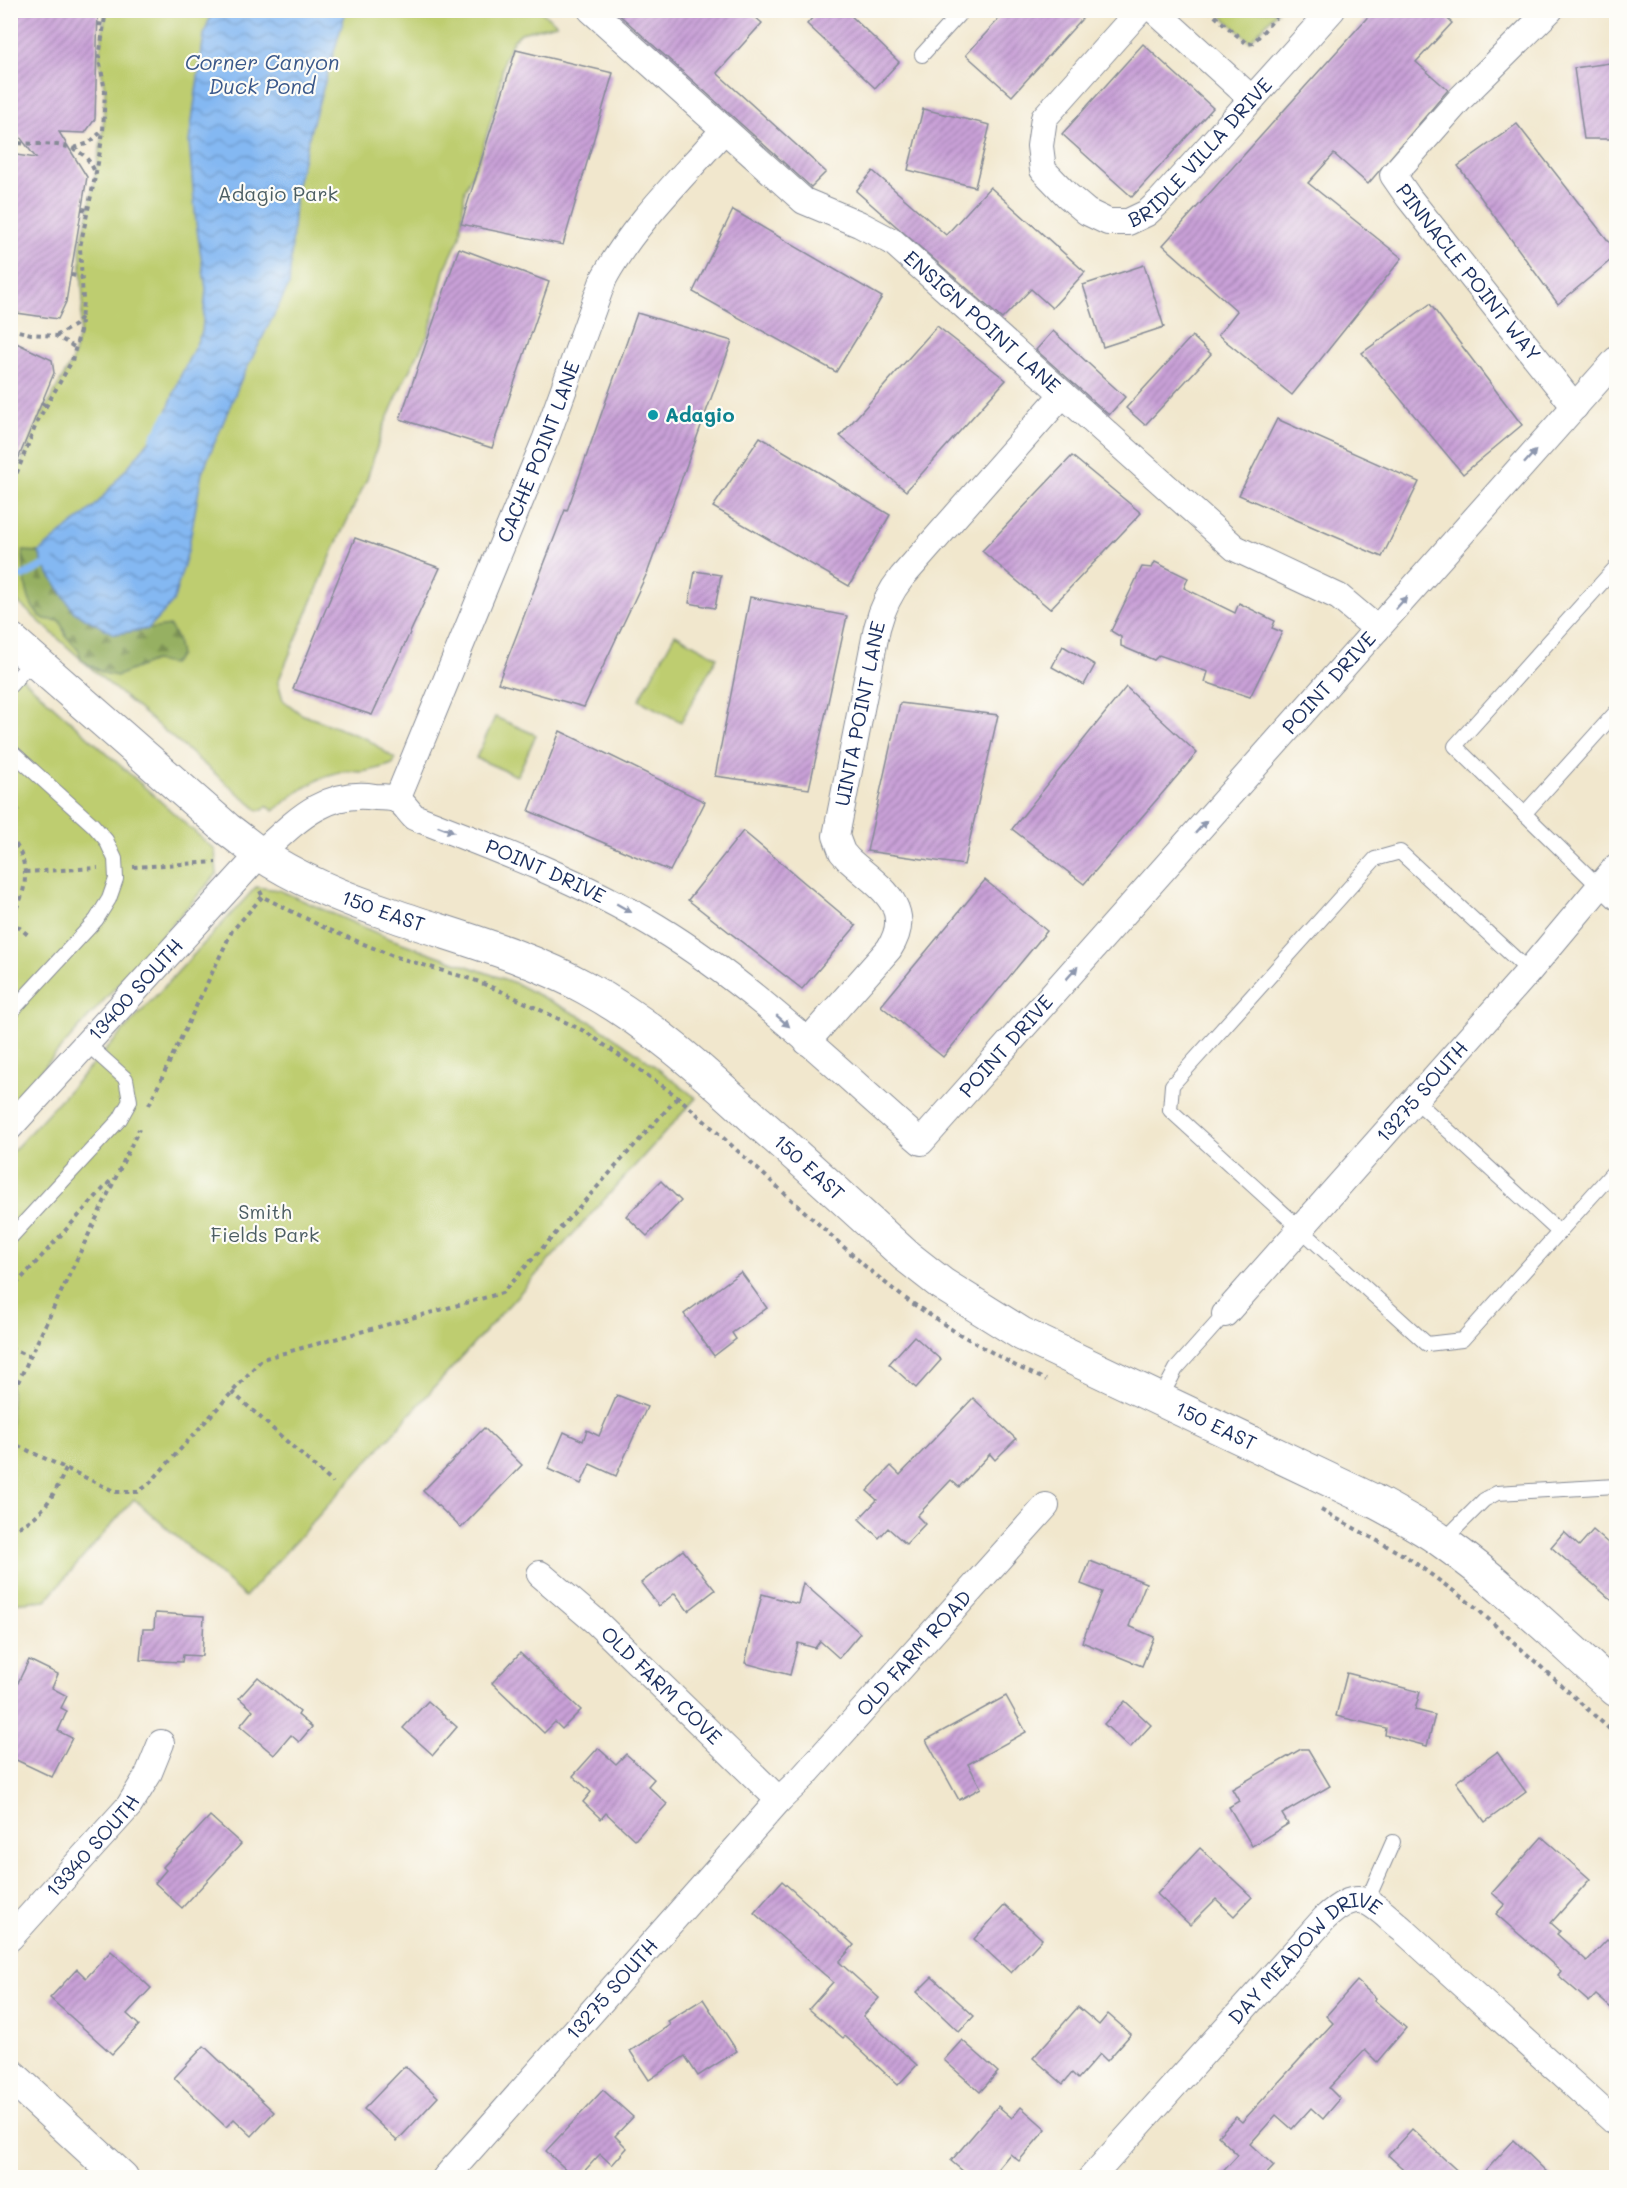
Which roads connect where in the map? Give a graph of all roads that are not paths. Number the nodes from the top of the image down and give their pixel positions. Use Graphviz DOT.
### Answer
graph roads {
  1 [pos="591,10"];
  2 [pos="963,10"];
  3 [pos="1140,10"];
  4 [pos="1154,10"];
  5 [pos="1332,10"];
  6 [pos="1550,10"];
  7 [pos="922,55"];
  8 [pos="1252,99"];
  9 [pos="723,131"];
  10 [pos="1617,360"];
  11 [pos="1063,394"];
  12 [pos="1575,407"];
  13 [pos="1617,567"];
  14 [pos="1377,629"];
  15 [pos="22,649"];
  16 [pos="10,686"];
  17 [pos="1617,712"];
  18 [pos="10,750"];
  19 [pos="397,800"];
  20 [pos="1524,814"];
  21 [pos="260,854"];
  22 [pos="1617,867"];
  23 [pos="1608,894"];
  24 [pos="1529,971"];
  25 [pos="10,1013"];
  26 [pos="807,1042"];
  27 [pos="86,1043"];
  28 [pos="1414,1100"];
  29 [pos="10,1127"];
  30 [pos="1617,1169"];
  31 [pos="1301,1228"];
  32 [pos="1559,1232"];
  33 [pos="10,1238"];
  34 [pos="1225,1314"];
  35 [pos="1160,1399"];
  36 [pos="1617,1486"];
  37 [pos="1046,1506"];
  38 [pos="1442,1541"];
  39 [pos="540,1574"];
  40 [pos="1617,1690"];
  41 [pos="161,1743"];
  42 [pos="779,1800"];
  43 [pos="1393,1842"];
  44 [pos="1368,1901"];
  45 [pos="10,1938"];
  46 [pos="10,2075"];
  47 [pos="1617,2123"];
  48 [pos="122,2178"];
  49 [pos="445,2178"];
  50 [pos="1091,2178"];
  1 -- 9 [label="street, ENSIGN POINT LANE"];
  2 -- 7 [label="lane"];
  3 -- 8 [label="street, BRIDLE VILLA DRIVE"];
  4 -- 8 [label="street"];
  5 -- 8 [label="street, BRIDLE VILLA DRIVE"];
  6 -- 12 [label="street, PINNACLE POINT WAY"];
  9 -- 11 [label="street, ENSIGN POINT LANE"];
  9 -- 19 [label="street, CACHE POINT LANE"];
  10 -- 12 [label="street, POINT DRIVE"];
  11 -- 14 [label="street, ENSIGN POINT LANE"];
  11 -- 26 [label="street, UINTA POINT LANE"];
  14 -- 12 [label="street, POINT DRIVE, one-way"];
  13 -- 20 [label="lane"];
  26 -- 14 [label="street, POINT DRIVE, one-way"];
  15 -- 16 [label="lane"];
  15 -- 21 [label="street, 150 EAST"];
  17 -- 20 [label="lane"];
  18 -- 25 [label="lane"];
  19 -- 21 [label="street"];
  19 -- 26 [label="street, POINT DRIVE, one-way"];
  20 -- 23 [label="lane"];
  21 -- 27 [label="street, 13400 SOUTH"];
  21 -- 35 [label="street, 150 EAST"];
  22 -- 23 [label="street, 13275 SOUTH"];
  23 -- 24 [label="street, 13275 SOUTH"];
  24 -- 28 [label="street, 13275 SOUTH"];
  24 -- 31 [label="lane"];
  27 -- 29 [label="street, 13400 SOUTH"];
  27 -- 33 [label="lane"];
  28 -- 31 [label="street, 13275 SOUTH"];
  28 -- 32 [label="lane"];
  30 -- 32 [label="lane"];
  31 -- 32 [label="lane"];
  31 -- 34 [label="street, 13275 SOUTH"];
  34 -- 35 [label="lane"];
  35 -- 38 [label="street, 150 EAST"];
  36 -- 38 [label="lane"];
  37 -- 42 [label="street, OLD FARM ROAD"];
  38 -- 40 [label="street, 150 EAST"];
  39 -- 42 [label="street, OLD FARM COVE"];
  41 -- 45 [label="street, 13340 SOUTH"];
  42 -- 49 [label="street, 13275 SOUTH"];
  43 -- 44 [label="lane"];
  44 -- 47 [label="street, DAY MEADOW DRIVE"];
  44 -- 50 [label="street, DAY MEADOW DRIVE"];
  46 -- 48 [label="street"];
}
